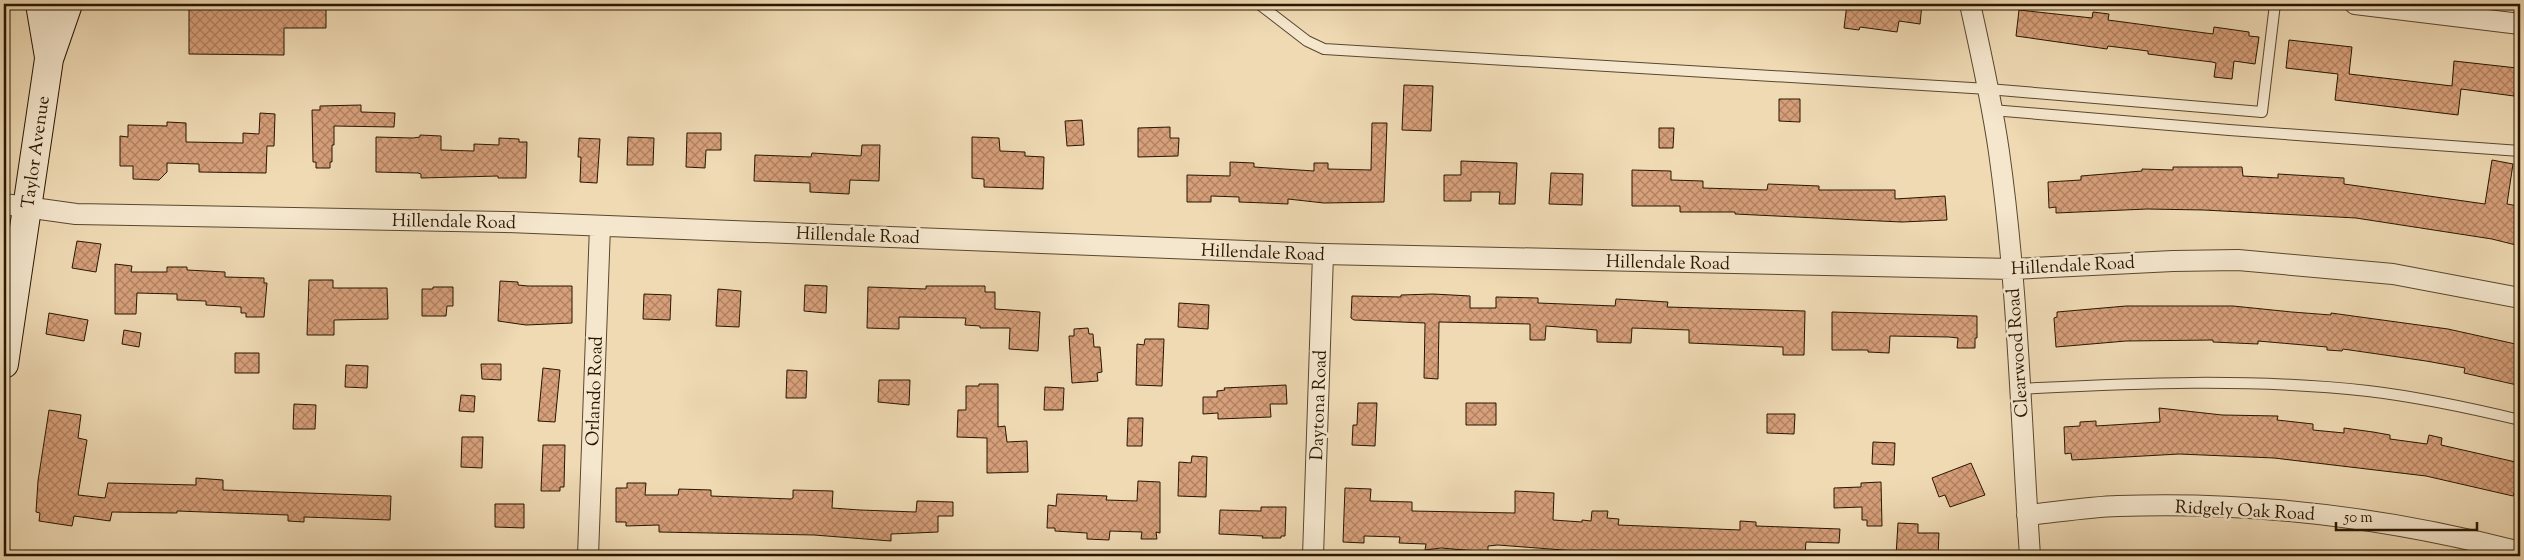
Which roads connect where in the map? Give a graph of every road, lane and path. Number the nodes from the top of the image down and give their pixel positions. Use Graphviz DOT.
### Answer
graph roads {
  1 [pos="40,4"];
  2 [pos="68,4"];
  3 [pos="1259,4"];
  4 [pos="1970,4"];
  5 [pos="2275,4"];
  6 [pos="2355,4"];
  7 [pos="2490,12"];
  8 [pos="2520,24"];
  9 [pos="49,59"];
  10 [pos="1988,89"];
  11 [pos="1992,110"];
  12 [pos="2520,151"];
  13 [pos="15,205"];
  14 [pos="600,226"];
  15 [pos="1323,254"];
  16 [pos="2012,269"];
  17 [pos="2520,298"];
  18 [pos="4,364"];
  19 [pos="2019,389"];
  20 [pos="2520,420"];
  21 [pos="2027,515"];
  22 [pos="2520,552"];
  23 [pos="588,556"];
  24 [pos="1313,556"];
  25 [pos="2030,556"];
  1 -- 9 [label="main road, Taylor Avenue"];
  2 -- 9 [label="main road, Taylor Avenue"];
  3 -- 10 [label="lane"];
  4 -- 10 [label="street, Clearwood Road"];
  5 -- 10 [label="lane"];
  6 -- 7 [label="street"];
  7 -- 8 [label="street"];
  9 -- 13 [label="main road, Taylor Avenue"];
  10 -- 11 [label="street, Clearwood Road"];
  11 -- 12 [label="lane"];
  11 -- 16 [label="street, Clearwood Road"];
  13 -- 14 [label="street, Hillendale Road"];
  13 -- 18 [label="main road, Taylor Avenue"];
  14 -- 15 [label="street, Hillendale Road"];
  14 -- 23 [label="street, Orlando Road"];
  15 -- 16 [label="street, Hillendale Road"];
  15 -- 24 [label="street, Daytona Road"];
  16 -- 17 [label="street, Hillendale Road"];
  16 -- 19 [label="street, Clearwood Road"];
  19 -- 20 [label="lane"];
  19 -- 21 [label="street, Clearwood Road"];
  21 -- 22 [label="street, Ridgely Oak Road"];
  21 -- 25 [label="street, Clearwood Road"];
}
